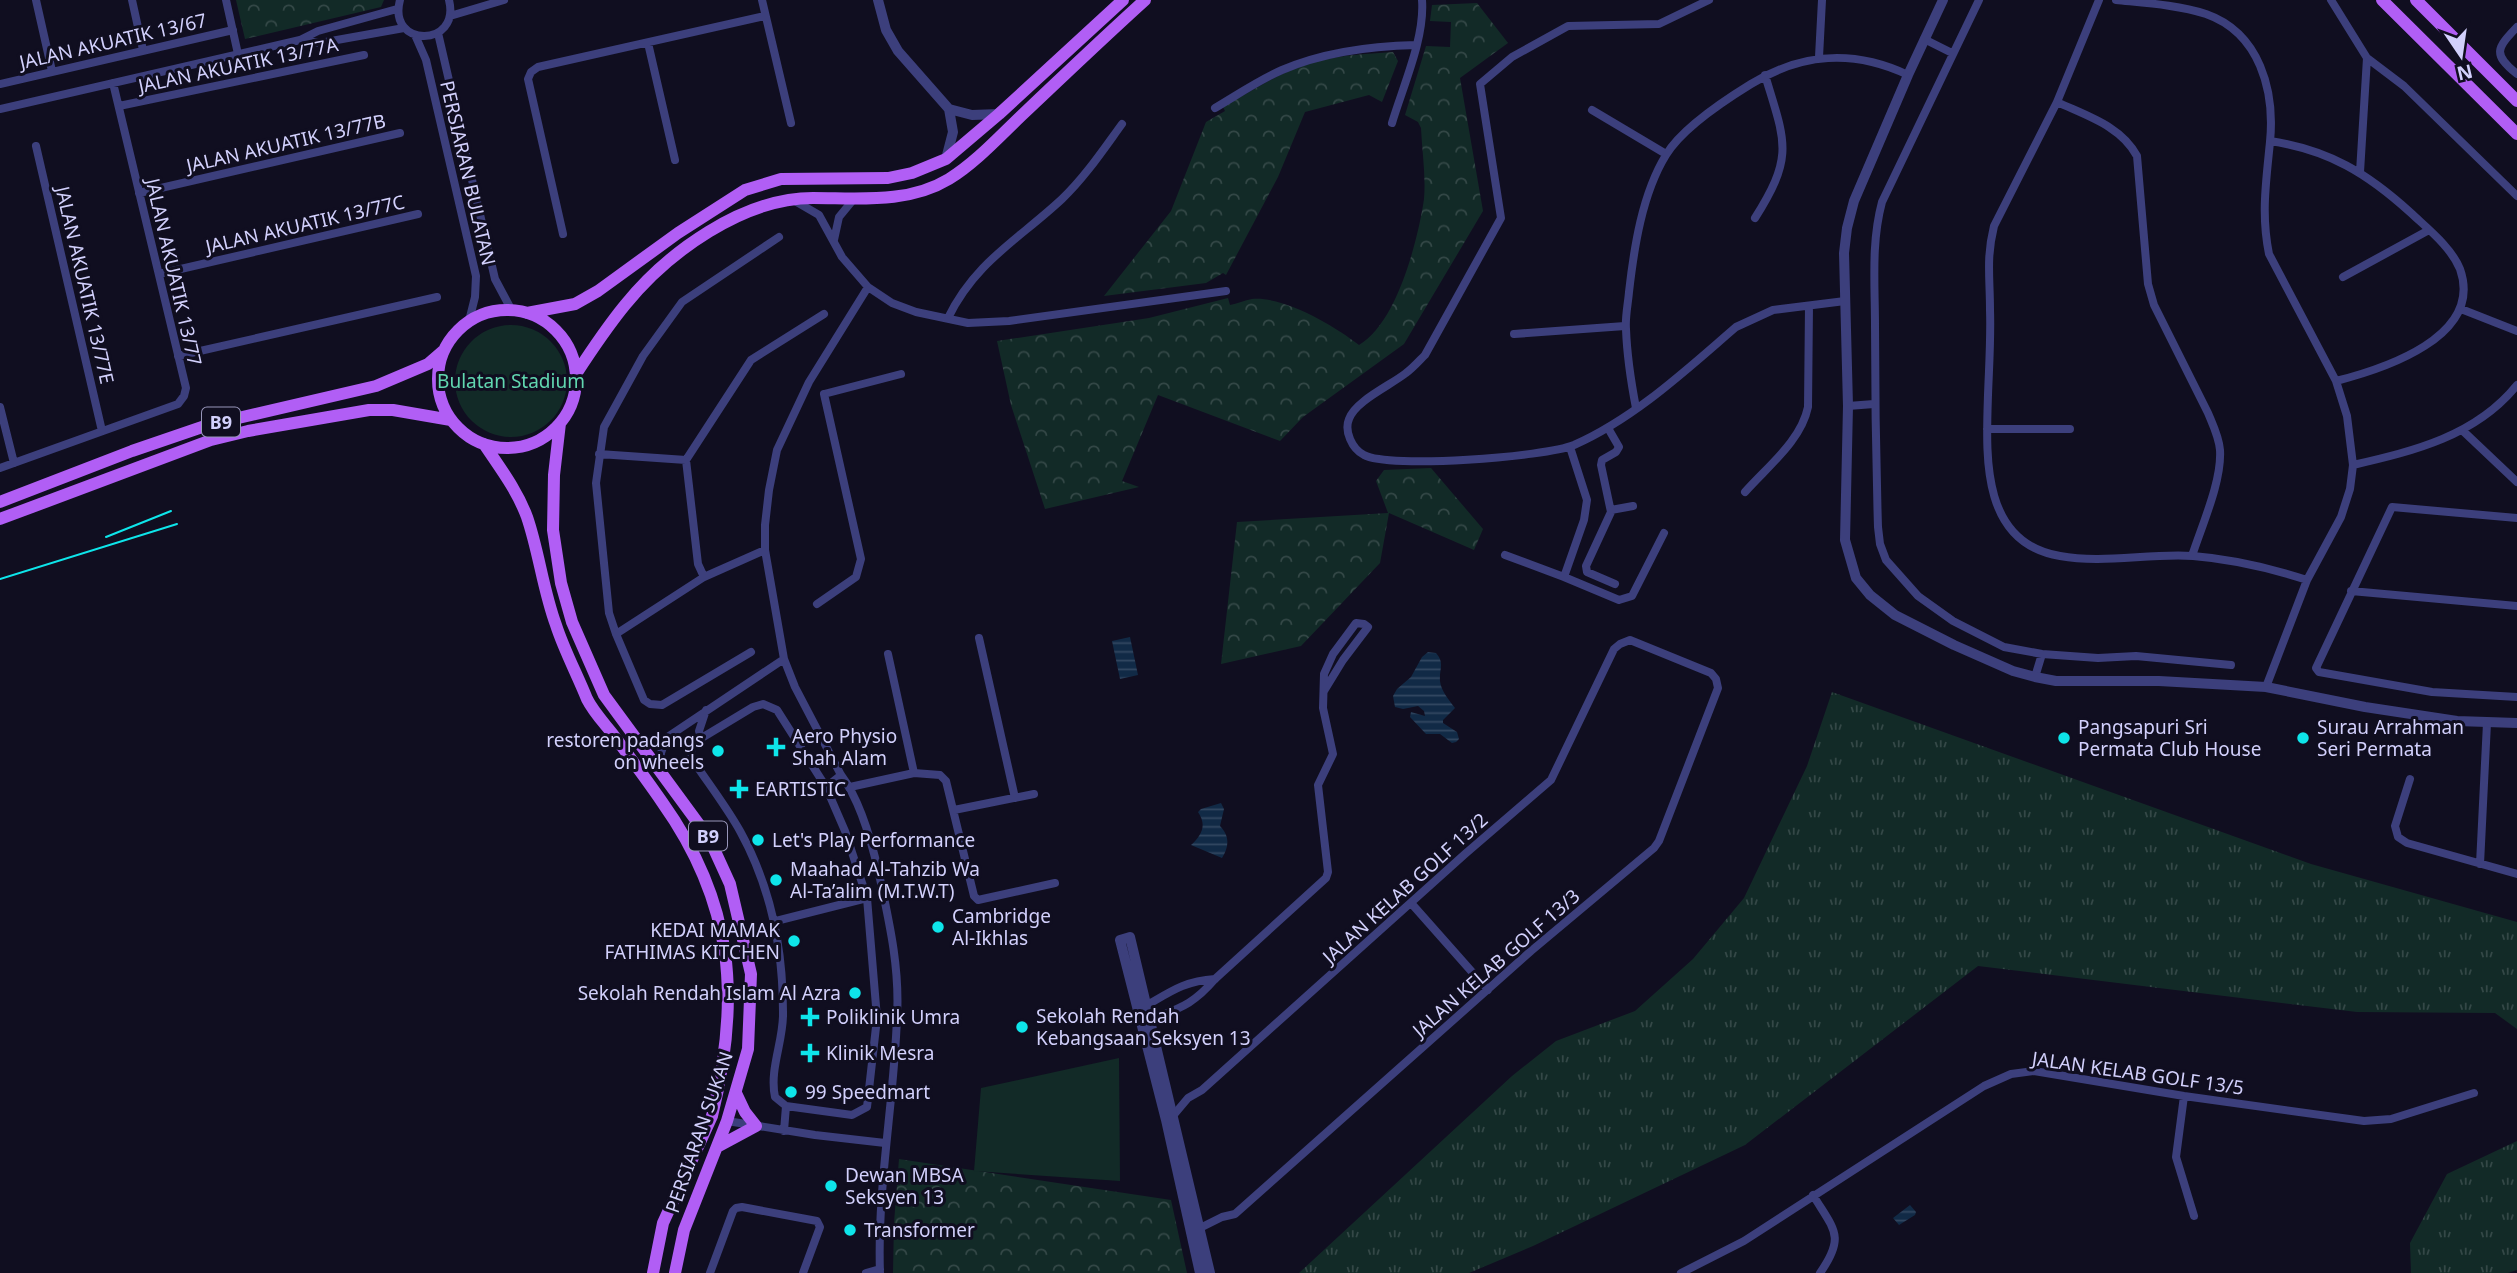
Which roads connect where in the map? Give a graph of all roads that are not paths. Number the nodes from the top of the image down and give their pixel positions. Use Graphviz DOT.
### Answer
graph roads {
  1 [pos="36,0"];
  2 [pos="132,0"];
  3 [pos="226,0"];
  4 [pos="449,0"];
  5 [pos="504,0"];
  6 [pos="762,0"];
  7 [pos="878,0"];
  8 [pos="1122,0"];
  9 [pos="1145,0"];
  10 [pos="1422,0"];
  11 [pos="1709,0"];
  12 [pos="1822,0"];
  13 [pos="1943,0"];
  14 [pos="1979,0"];
  15 [pos="2099,0"];
  16 [pos="2116,0"];
  17 [pos="2331,0"];
  18 [pos="2382,0"];
  19 [pos="2416,0"];
  20 [pos="2177,4"];
  21 [pos="398,5"];
  22 [pos="450,16"];
  23 [pos="765,16"];
  24 [pos="2517,27"];
  25 [pos="404,28"];
  26 [pos="233,30"];
  27 [pos="438,33"];
  28 [pos="415,35"];
  29 [pos="1924,39"];
  30 [pos="300,40"];
  31 [pos="648,43"];
  32 [pos="1416,45"];
  33 [pos="143,50"];
  34 [pos="1952,52"];
  35 [pos="238,54"];
  36 [pos="364,55"];
  37 [pos="1819,57"];
  38 [pos="2367,58"];
  39 [pos="52,71"];
  40 [pos="2517,74"];
  41 [pos="1765,75"];
  42 [pos="1908,75"];
  43 [pos="113,83"];
  44 [pos="0,84"];
  45 [pos="2517,101"];
  46 [pos="2057,102"];
  47 [pos="119,106"];
  48 [pos="1215,108"];
  49 [pos="0,109"];
  50 [pos="949,109"];
  51 [pos="1592,110"];
  52 [pos="999,114"];
  53 [pos="791,123"];
  54 [pos="1392,123"];
  55 [pos="1122,124"];
  56 [pos="400,132"];
  57 [pos="2517,134"];
  58 [pos="2270,141"];
  59 [pos="37,146"];
  60 [pos="1666,154"];
  61 [pos="946,159"];
  62 [pos="675,160"];
  63 [pos="2361,172"];
  64 [pos="139,193"];
  65 [pos="2517,197"];
  66 [pos="792,199"];
  67 [pos="853,200"];
  68 [pos="418,215"];
  69 [pos="1755,218"];
  70 [pos="2430,230"];
  71 [pos="563,233"];
  72 [pos="779,237"];
  73 [pos="834,240"];
  74 [pos="159,274"];
  75 [pos="2343,278"];
  76 [pos="868,287"];
  77 [pos="1226,291"];
  78 [pos="437,297"];
  79 [pos="1845,300"];
  80 [pos="1809,306"];
  81 [pos="512,309"];
  82 [pos="2461,309"];
  83 [pos="527,313"];
  84 [pos="824,314"];
  85 [pos="948,318"];
  86 [pos="470,321"];
  87 [pos="1625,326"];
  88 [pos="2517,331"];
  89 [pos="1514,334"];
  90 [pos="443,351"];
  91 [pos="178,356"];
  92 [pos="901,373"];
  93 [pos="576,374"];
  94 [pos="2336,381"];
  95 [pos="809,383"];
  96 [pos="2517,385"];
  97 [pos="824,394"];
  98 [pos="1874,404"];
  99 [pos="1848,405"];
  100 [pos="0,407"];
  101 [pos="1636,408"];
  102 [pos="451,420"];
  103 [pos="560,422"];
  104 [pos="1608,428"];
  105 [pos="1987,429"];
  106 [pos="2070,429"];
  107 [pos="2462,430"];
  108 [pos="102,431"];
  109 [pos="484,444"];
  110 [pos="1570,447"];
  111 [pos="599,454"];
  112 [pos="687,460"];
  113 [pos="14,463"];
  114 [pos="2353,465"];
  115 [pos="0,468"];
  116 [pos="2517,482"];
  117 [pos="1745,492"];
  118 [pos="0,502"];
  119 [pos="1633,506"];
  120 [pos="1611,510"];
  121 [pos="2517,518"];
  122 [pos="0,519"];
  123 [pos="1664,533"];
  124 [pos="765,550"];
  125 [pos="1505,555"];
  126 [pos="2192,556"];
  127 [pos="704,577"];
  128 [pos="1564,577"];
  129 [pos="2307,580"];
  130 [pos="1615,584"];
  131 [pos="2351,591"];
  132 [pos="817,604"];
  133 [pos="2517,606"];
  134 [pos="616,635"];
  135 [pos="979,638"];
  136 [pos="751,652"];
  137 [pos="888,654"];
  138 [pos="2042,654"];
  139 [pos="784,659"];
  140 [pos="2231,665"];
  141 [pos="2035,677"];
  142 [pos="1716,679"];
  143 [pos="2266,687"];
  144 [pos="1324,691"];
  145 [pos="2517,697"];
  146 [pos="706,710"];
  147 [pos="2487,723"];
  148 [pos="2517,723"];
  149 [pos="666,738"];
  150 [pos="701,738"];
  151 [pos="635,740"];
  152 [pos="660,772"];
  153 [pos="914,773"];
  154 [pos="841,775"];
  155 [pos="2410,779"];
  156 [pos="850,787"];
  157 [pos="826,788"];
  158 [pos="1034,794"];
  159 [pos="1014,798"];
  160 [pos="954,810"];
  161 [pos="2480,864"];
  162 [pos="2517,874"];
  163 [pos="1055,883"];
  164 [pos="867,898"];
  165 [pos="1411,903"];
  166 [pos="776,921"];
  167 [pos="1120,940"];
  168 [pos="1215,979"];
  169 [pos="1488,990"];
  170 [pos="1142,1007"];
  171 [pos="898,1016"];
  172 [pos="877,1018"];
  173 [pos="1145,1022"];
  174 [pos="736,1093"];
  175 [pos="2474,1093"];
  176 [pos="2183,1096"];
  177 [pos="716,1098"];
  178 [pos="786,1105"];
  179 [pos="1169,1119"];
  180 [pos="727,1121"];
  181 [pos="756,1126"];
  182 [pos="785,1130"];
  183 [pos="704,1135"];
  184 [pos="885,1143"];
  185 [pos="717,1148"];
  186 [pos="1813,1195"];
  187 [pos="2194,1216"];
  188 [pos="1195,1230"];
  189 [pos="880,1271"];
  190 [pos="653,1273"];
  191 [pos="675,1273"];
  192 [pos="710,1273"];
  193 [pos="803,1273"];
  194 [pos="866,1273"];
  195 [pos="1200,1273"];
  196 [pos="1210,1273"];
  197 [pos="1681,1273"];
  198 [pos="1820,1273"];
  1 -- 39 [label="street"];
  2 -- 33 [label="street"];
  3 -- 26 [label="street"];
  4 -- 22 [label="street"];
  5 -- 22 [label="street"];
  6 -- 23 [label="street"];
  7 -- 50 [label="street"];
  8 -- 52 [label="main road"];
  9 -- 67 [label="main road"];
  10 -- 32 [label="street"];
  11 -- 110 [label="street"];
  12 -- 37 [label="street"];
  13 -- 29 [label="street"];
  14 -- 34 [label="street"];
  15 -- 46 [label="street"];
  16 -- 20 [label="street"];
  17 -- 38 [label="street"];
  18 -- 57 [label="main road"];
  19 -- 45 [label="main road"];
  20 -- 58 [label="street"];
  21 -- 25 [label="street"];
  21 -- 30 [label="street"];
  22 -- 27 [label="street"];
  23 -- 31 [label="street"];
  23 -- 53 [label="street"];
  24 -- 40 [label="street"];
  25 -- 28 [label="street"];
  25 -- 30 [label="street"];
  26 -- 33 [label="street, JALAN AKUATIK 13/67"];
  26 -- 35 [label="street"];
  27 -- 28 [label="street"];
  27 -- 81 [label="street, PERSIARAN BULATAN"];
  28 -- 86 [label="street, PERSIARAN BULATAN"];
  29 -- 34 [label="street"];
  29 -- 42 [label="street"];
  30 -- 35 [label="street"];
  31 -- 62 [label="street"];
  31 -- 71 [label="street"];
  32 -- 48 [label="street"];
  32 -- 54 [label="street"];
  33 -- 39 [label="street, JALAN AKUATIK 13/67"];
  34 -- 98 [label="street"];
  35 -- 43 [label="street"];
  36 -- 47 [label="street, JALAN AKUATIK 13/77A"];
  37 -- 41 [label="street"];
  37 -- 42 [label="street"];
  38 -- 63 [label="street"];
  38 -- 65 [label="street"];
  39 -- 44 [label="street, JALAN AKUATIK 13/67"];
  41 -- 60 [label="street"];
  41 -- 69 [label="street"];
  42 -- 79 [label="street"];
  43 -- 47 [label="street, JALAN AKUATIK 13/77"];
  43 -- 49 [label="street"];
  46 -- 105 [label="street"];
  46 -- 126 [label="street"];
  47 -- 64 [label="street, JALAN AKUATIK 13/77"];
  50 -- 52 [label="street"];
  50 -- 61 [label="street"];
  51 -- 60 [label="street"];
  52 -- 61 [label="main road"];
  55 -- 85 [label="street"];
  56 -- 64 [label="street, JALAN AKUATIK 13/77B"];
  58 -- 63 [label="street"];
  58 -- 94 [label="street"];
  59 -- 108 [label="street, JALAN AKUATIK 13/77E"];
  60 -- 87 [label="street"];
  61 -- 83 [label="main road"];
  63 -- 70 [label="street"];
  64 -- 74 [label="street, JALAN AKUATIK 13/77"];
  66 -- 67 [label="main road"];
  66 -- 73 [label="street"];
  66 -- 93 [label="main road"];
  67 -- 73 [label="street"];
  68 -- 74 [label="street, JALAN AKUATIK 13/77C"];
  70 -- 75 [label="street"];
  70 -- 82 [label="street"];
  72 -- 111 [label="street"];
  73 -- 76 [label="street"];
  74 -- 91 [label="street, JALAN AKUATIK 13/77"];
  76 -- 85 [label="street"];
  76 -- 95 [label="street"];
  77 -- 85 [label="street"];
  78 -- 91 [label="street"];
  79 -- 80 [label="street"];
  79 -- 99 [label="street"];
  80 -- 101 [label="street"];
  80 -- 117 [label="street"];
  81 -- 83 [label="main road, B9"];
  81 -- 86 [label="main road, B9"];
  82 -- 88 [label="street"];
  82 -- 94 [label="street"];
  83 -- 93 [label="main road, B9"];
  84 -- 112 [label="street"];
  86 -- 90 [label="main road, B9"];
  87 -- 89 [label="street"];
  87 -- 101 [label="street"];
  90 -- 102 [label="main road"];
  90 -- 118 [label="main road, B9"];
  91 -- 108 [label="street, JALAN AKUATIK 13/77"];
  92 -- 97 [label="street"];
  93 -- 103 [label="main road, B9"];
  94 -- 114 [label="street"];
  95 -- 97 [label="street"];
  95 -- 124 [label="street"];
  96 -- 107 [label="street"];
  97 -- 132 [label="street"];
  98 -- 99 [label="street"];
  98 -- 138 [label="street"];
  99 -- 141 [label="street"];
  100 -- 113 [label="street"];
  101 -- 104 [label="street"];
  102 -- 109 [label="main road, B9"];
  102 -- 122 [label="main road, B9"];
  103 -- 109 [label="main road, B9"];
  103 -- 151 [label="main road, PERSIARAN SUKAN / B9"];
  104 -- 110 [label="street"];
  104 -- 120 [label="street"];
  105 -- 106 [label="street"];
  105 -- 126 [label="street"];
  107 -- 114 [label="street"];
  107 -- 116 [label="street"];
  108 -- 113 [label="street, JALAN AKUATIK 13/77"];
  109 -- 177 [label="main road, PERSIARAN SUKAN / B9"];
  110 -- 128 [label="street"];
  111 -- 112 [label="street"];
  111 -- 134 [label="street"];
  112 -- 127 [label="street"];
  113 -- 115 [label="street, JALAN AKUATIK 13/77"];
  114 -- 129 [label="street"];
  119 -- 120 [label="street"];
  120 -- 130 [label="street"];
  121 -- 131 [label="street"];
  123 -- 128 [label="street"];
  124 -- 127 [label="street"];
  124 -- 139 [label="street"];
  125 -- 128 [label="street"];
  126 -- 129 [label="street"];
  127 -- 134 [label="street"];
  129 -- 143 [label="street"];
  131 -- 133 [label="street"];
  131 -- 145 [label="street"];
  134 -- 136 [label="street"];
  135 -- 159 [label="street"];
  137 -- 153 [label="street"];
  138 -- 140 [label="street"];
  138 -- 141 [label="street"];
  139 -- 146 [label="street"];
  139 -- 154 [label="street"];
  141 -- 143 [label="street"];
  142 -- 165 [label="street, JALAN KELAB GOLF 13/2"];
  142 -- 169 [label="street, JALAN KELAB GOLF 13/3"];
  143 -- 147 [label="street"];
  144 -- 144 [label="street"];
  144 -- 168 [label="street"];
  146 -- 149 [label="street"];
  146 -- 150 [label="street"];
  147 -- 148 [label="street"];
  147 -- 161 [label="street"];
  149 -- 151 [label="street"];
  149 -- 152 [label="street"];
  150 -- 157 [label="street"];
  150 -- 166 [label="street"];
  151 -- 152 [label="main road, PERSIARAN SUKAN / B9"];
  152 -- 174 [label="main road, PERSIARAN SUKAN / B9"];
  153 -- 156 [label="street"];
  153 -- 160 [label="street"];
  154 -- 156 [label="street"];
  154 -- 157 [label="street"];
  155 -- 161 [label="street"];
  156 -- 171 [label="street"];
  157 -- 164 [label="street"];
  158 -- 159 [label="street"];
  159 -- 160 [label="street"];
  160 -- 163 [label="street"];
  161 -- 162 [label="street"];
  164 -- 166 [label="street"];
  164 -- 172 [label="street"];
  165 -- 169 [label="street"];
  165 -- 179 [label="street, JALAN KELAB GOLF 13/2"];
  166 -- 178 [label="street"];
  167 -- 170 [label="street"];
  168 -- 170 [label="street"];
  168 -- 173 [label="street"];
  169 -- 188 [label="street, JALAN KELAB GOLF 13/3"];
  170 -- 173 [label="street"];
  171 -- 172 [label="street"];
  171 -- 184 [label="street"];
  172 -- 178 [label="street"];
  173 -- 179 [label="street"];
  174 -- 180 [label="main road, PERSIARAN SUKAN / B9"];
  174 -- 181 [label="main road"];
  175 -- 176 [label="street, JALAN KELAB GOLF 13/5"];
  176 -- 186 [label="street, JALAN KELAB GOLF 13/5"];
  176 -- 187 [label="street"];
  177 -- 180 [label="main road"];
  177 -- 183 [label="main road, PERSIARAN SUKAN / B9"];
  178 -- 182 [label="street"];
  179 -- 188 [label="street"];
  180 -- 181 [label="street"];
  180 -- 183 [label="main road"];
  180 -- 185 [label="main road, PERSIARAN SUKAN / B9"];
  181 -- 182 [label="street"];
  181 -- 185 [label="main road"];
  182 -- 184 [label="street"];
  183 -- 190 [label="main road, PERSIARAN SUKAN / B9"];
  184 -- 189 [label="street"];
  185 -- 191 [label="main road, PERSIARAN SUKAN / B9"];
  186 -- 197 [label="street, JALAN KELAB GOLF 13/5"];
  186 -- 198 [label="street"];
  188 -- 195 [label="street"];
  188 -- 196 [label="street"];
  189 -- 194 [label="street"];
  192 -- 193 [label="street"];
}
